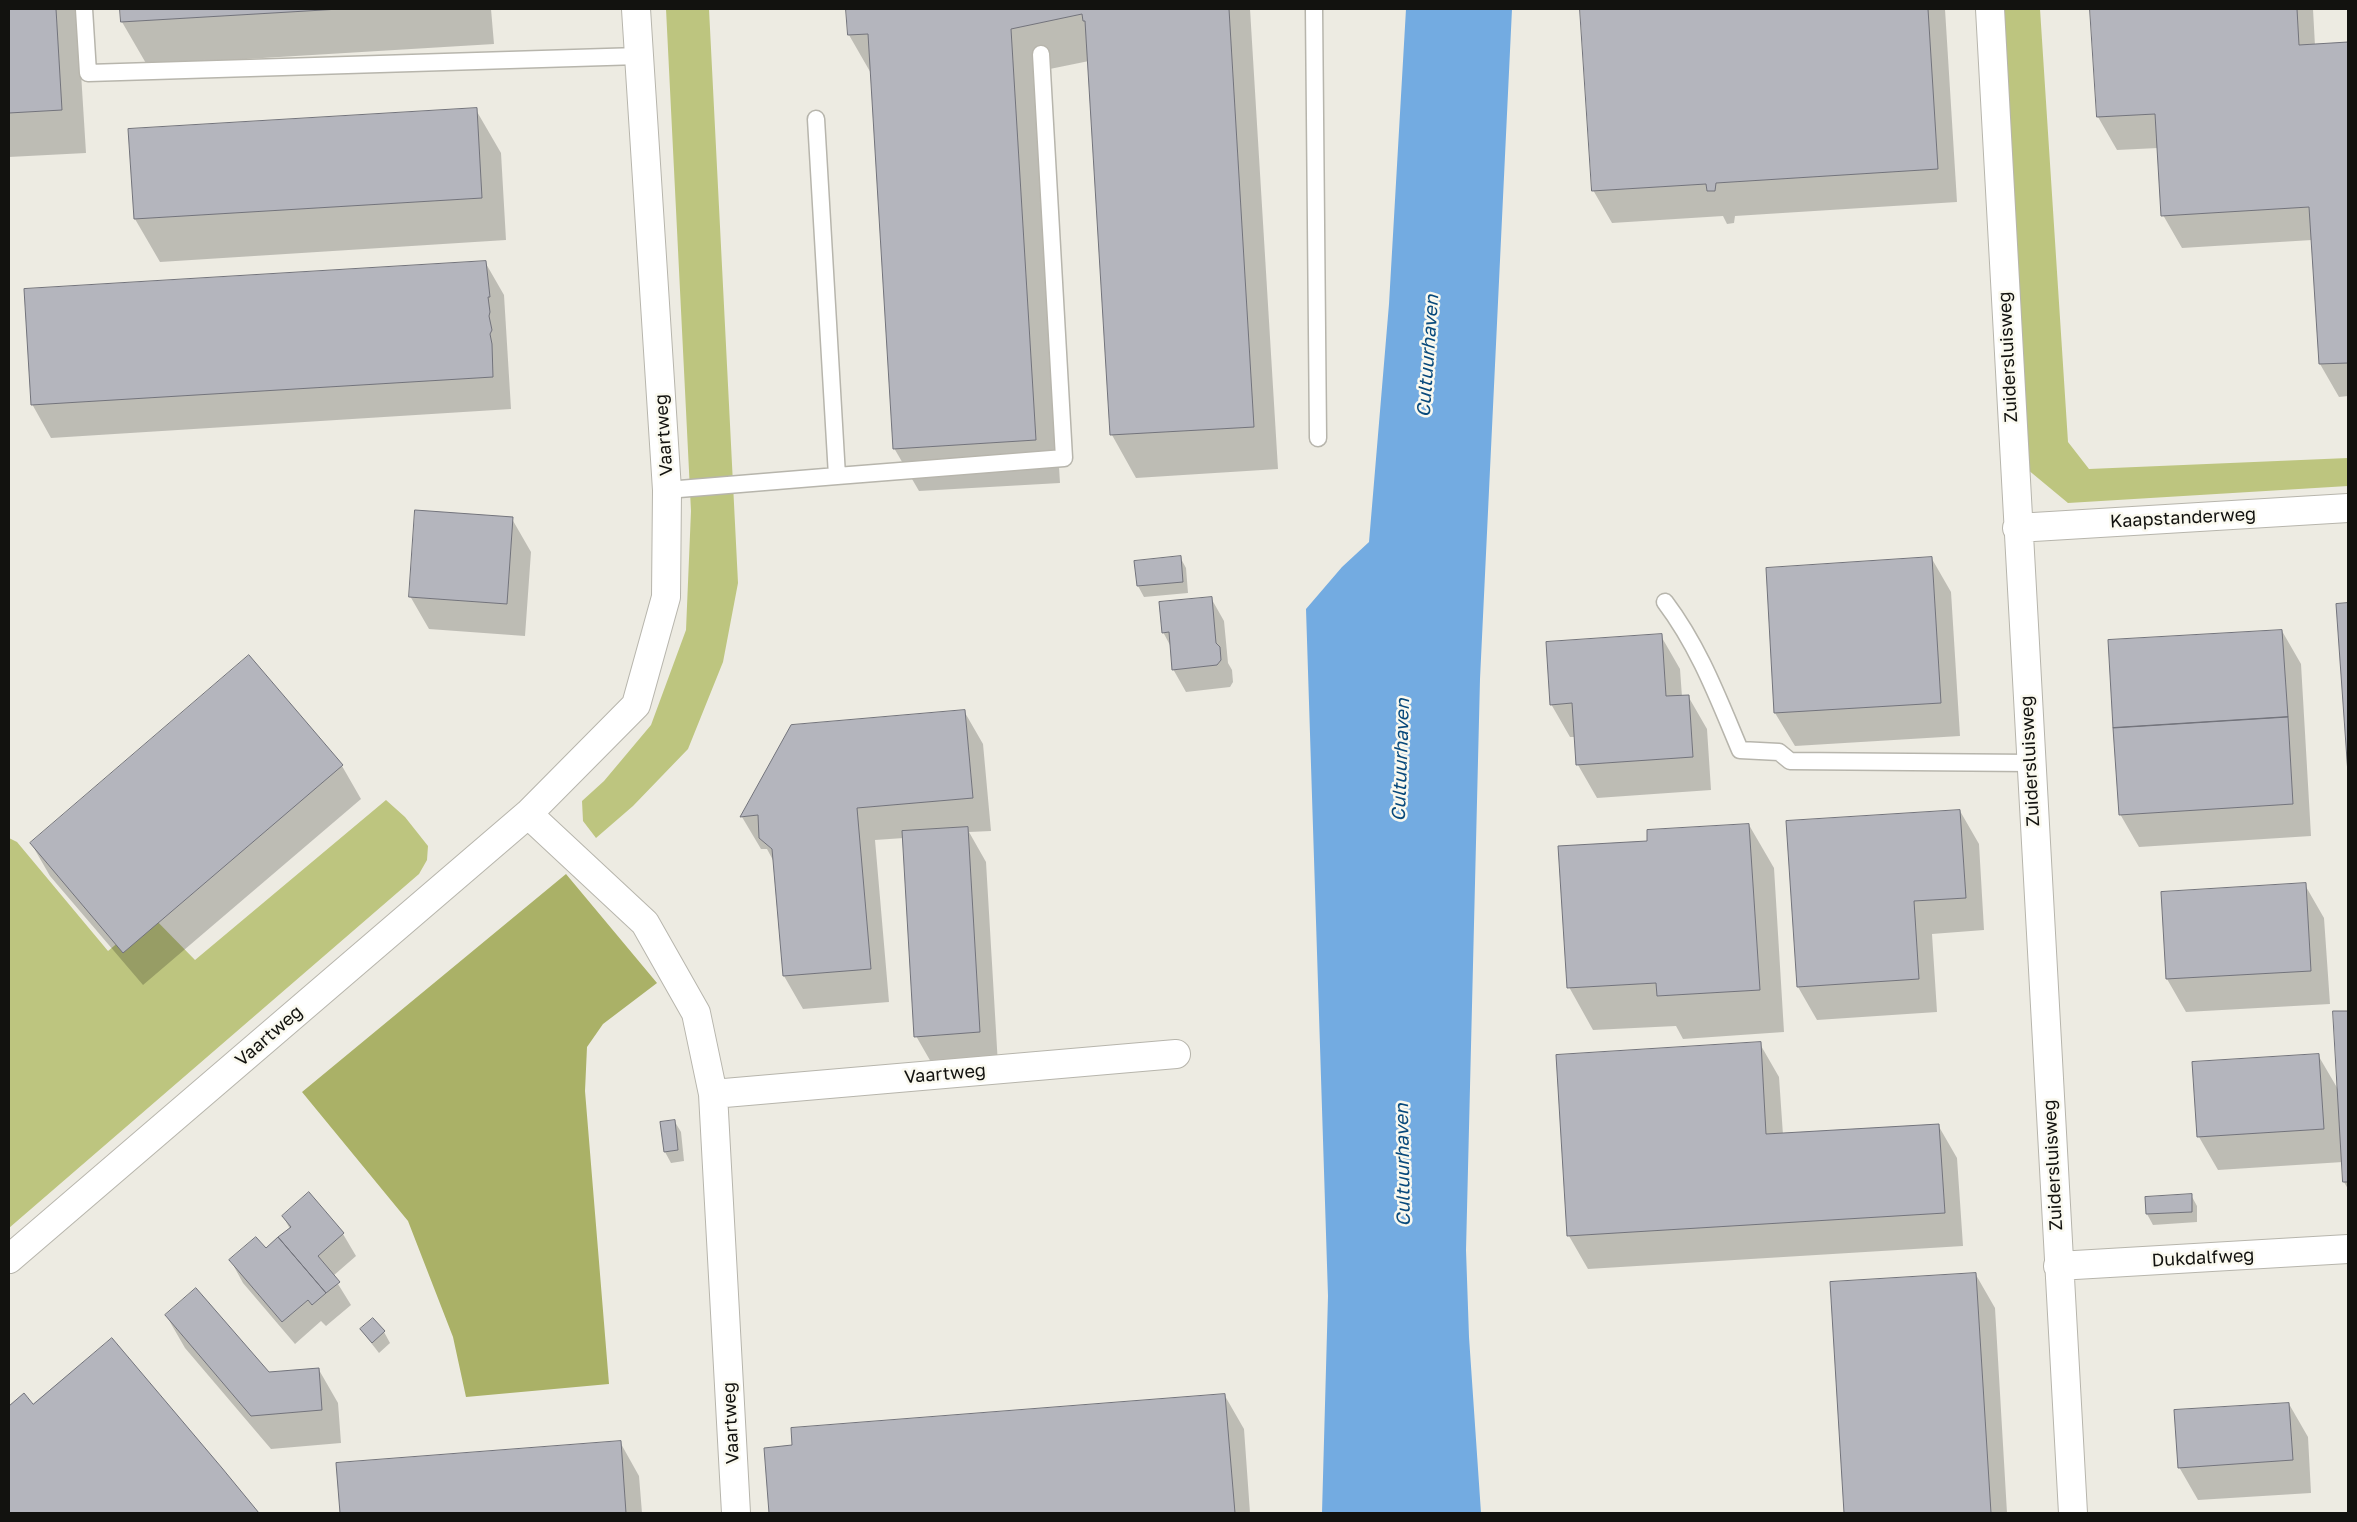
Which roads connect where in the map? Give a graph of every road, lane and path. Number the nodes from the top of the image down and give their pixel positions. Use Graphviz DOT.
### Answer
graph roads {
  1 [pos="84,9"];
  2 [pos="636,9"];
  3 [pos="1314,9"];
  4 [pos="1990,9"];
  5 [pos="1041,54"];
  6 [pos="639,56"];
  7 [pos="816,119"];
  8 [pos="1318,438"];
  9 [pos="837,476"];
  10 [pos="668,490"];
  11 [pos="2348,508"];
  12 [pos="2017,528"];
  13 [pos="1665,602"];
  14 [pos="2031,762"];
  15 [pos="528,814"];
  16 [pos="1176,1054"];
  17 [pos="713,1094"];
  18 [pos="2348,1250"];
  19 [pos="9,1258"];
  20 [pos="2058,1266"];
  21 [pos="736,1513"];
  22 [pos="2073,1513"];
  1 -- 6 [label="lane"];
  2 -- 6 [label="street, Vaartweg"];
  3 -- 8 [label="lane"];
  4 -- 12 [label="street, Zuidersluisweg"];
  5 -- 9 [label="lane"];
  6 -- 10 [label="street, Vaartweg"];
  7 -- 9 [label="lane"];
  9 -- 10 [label="lane"];
  10 -- 15 [label="street, Vaartweg"];
  11 -- 12 [label="street, Kaapstanderweg"];
  12 -- 14 [label="street, Zuidersluisweg"];
  13 -- 14 [label="lane"];
  14 -- 20 [label="street, Zuidersluisweg"];
  15 -- 17 [label="street, Vaartweg"];
  15 -- 19 [label="street, Vaartweg"];
  16 -- 17 [label="street, Vaartweg"];
  17 -- 21 [label="street, Vaartweg"];
  18 -- 20 [label="street, Dukdalfweg"];
  20 -- 22 [label="street, Zuidersluisweg"];
}
